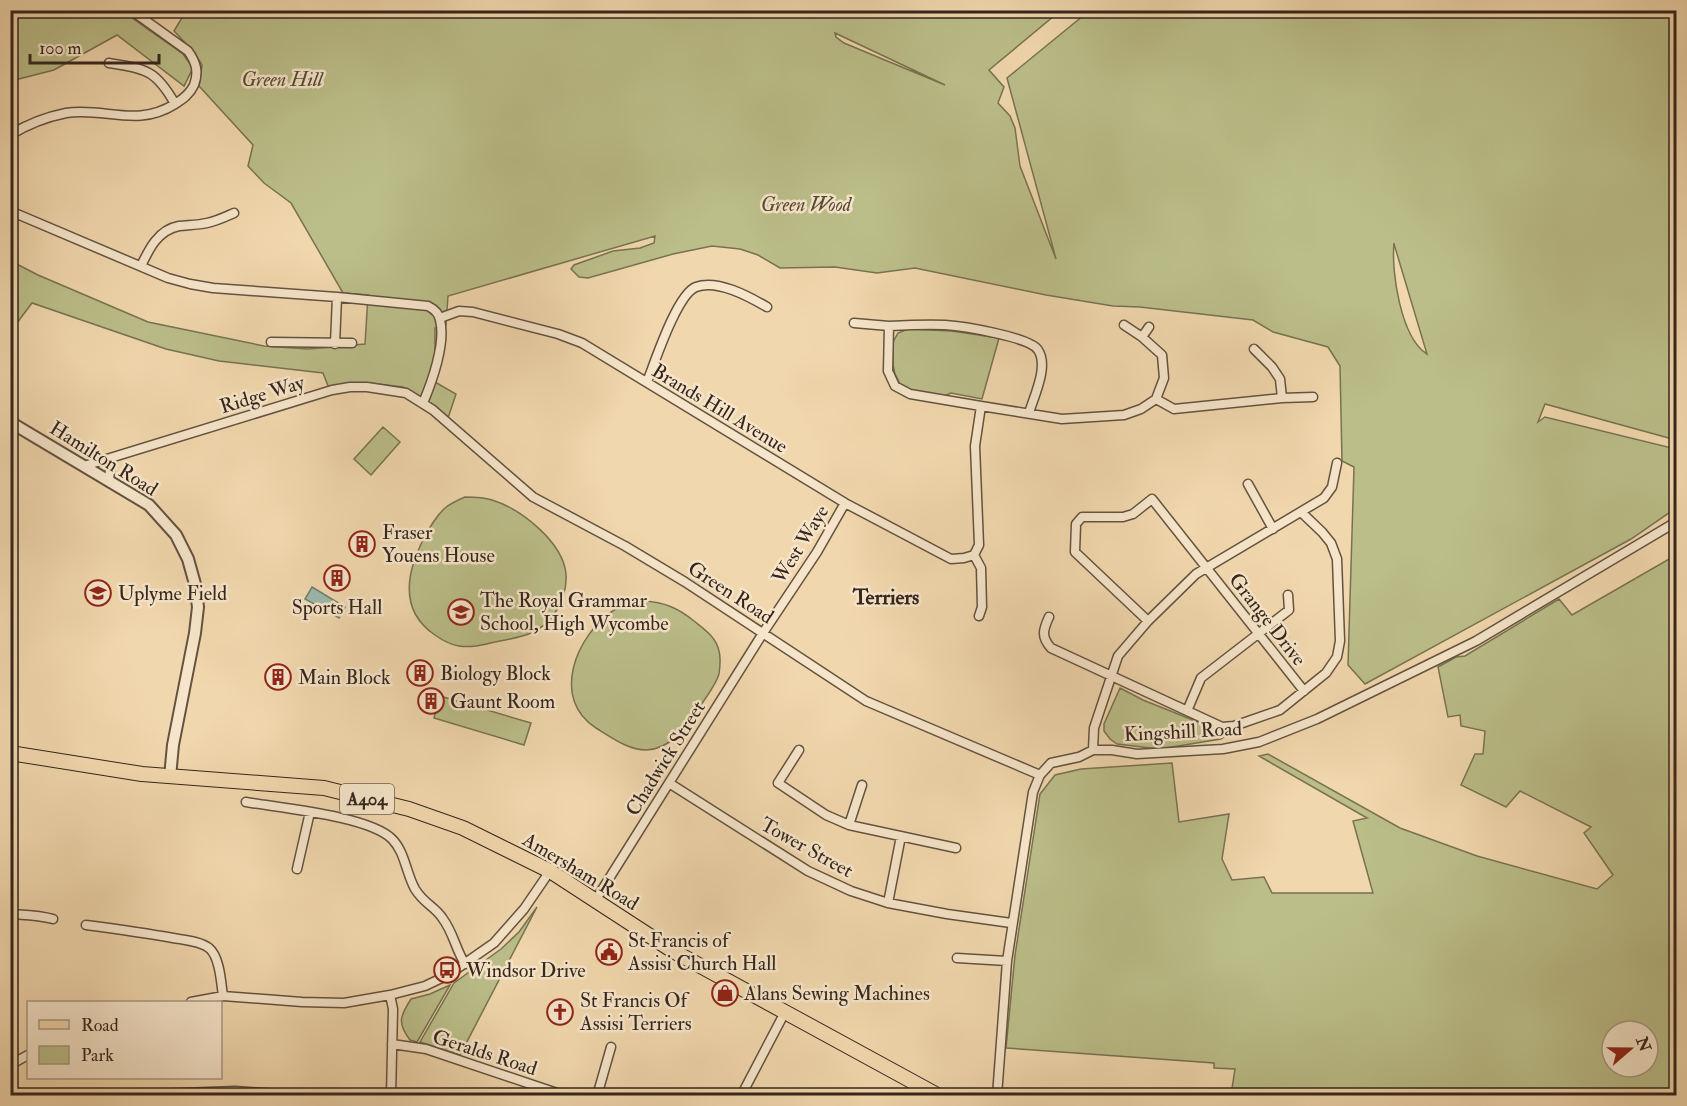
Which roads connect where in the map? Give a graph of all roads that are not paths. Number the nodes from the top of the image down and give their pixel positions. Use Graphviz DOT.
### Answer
graph roads {
  1 [pos="131,10"];
  2 [pos="109,63"];
  3 [pos="175,104"];
  4 [pos="10,135"];
  5 [pos="10,211"];
  6 [pos="234,213"];
  7 [pos="141,266"];
  8 [pos="337,297"];
  9 [pos="767,307"];
  10 [pos="440,318"];
  11 [pos="854,323"];
  12 [pos="1124,325"];
  13 [pos="889,326"];
  14 [pos="1149,327"];
  15 [pos="1142,337"];
  16 [pos="272,342"];
  17 [pos="335,344"];
  18 [pos="352,344"];
  19 [pos="1254,349"];
  20 [pos="647,382"];
  21 [pos="1313,397"];
  22 [pos="1282,398"];
  23 [pos="1156,399"];
  24 [pos="423,404"];
  25 [pos="981,406"];
  26 [pos="1029,413"];
  27 [pos="10,422"];
  28 [pos="111,458"];
  29 [pos="1337,463"];
  30 [pos="84,466"];
  31 [pos="109,480"];
  32 [pos="1248,484"];
  33 [pos="845,503"];
  34 [pos="1301,512"];
  35 [pos="1677,522"];
  36 [pos="1274,529"];
  37 [pos="974,555"];
  38 [pos="1207,567"];
  39 [pos="1288,595"];
  40 [pos="979,616"];
  41 [pos="1049,617"];
  42 [pos="1148,621"];
  43 [pos="763,633"];
  44 [pos="1258,634"];
  45 [pos="1111,675"];
  46 [pos="1304,691"];
  47 [pos="1187,711"];
  48 [pos="799,750"];
  49 [pos="1093,750"];
  50 [pos="10,753"];
  51 [pos="1040,775"];
  52 [pos="170,777"];
  53 [pos="669,783"];
  54 [pos="862,785"];
  55 [pos="246,802"];
  56 [pos="310,813"];
  57 [pos="849,825"];
  58 [pos="901,836"];
  59 [pos="956,848"];
  60 [pos="297,869"];
  61 [pos="550,871"];
  62 [pos="595,901"];
  63 [pos="888,903"];
  64 [pos="10,914"];
  65 [pos="53,919"];
  66 [pos="1011,922"];
  67 [pos="86,925"];
  68 [pos="957,958"];
  69 [pos="1007,961"];
  70 [pos="465,964"];
  71 [pos="390,995"];
  72 [pos="223,996"];
  73 [pos="196,1001"];
  74 [pos="785,1012"];
  75 [pos="392,1044"];
  76 [pos="611,1047"];
  77 [pos="27,1056"];
  78 [pos="10,1065"];
  79 [pos="155,1094"];
  80 [pos="307,1095"];
  81 [pos="391,1095"];
  82 [pos="562,1095"];
  83 [pos="597,1095"];
  84 [pos="741,1095"];
  85 [pos="939,1095"];
  86 [pos="997,1095"];
  1 -- 3 [label="street"];
  2 -- 3 [label="street"];
  3 -- 4 [label="street"];
  5 -- 7 [label="street"];
  6 -- 7 [label="street"];
  7 -- 8 [label="street"];
  8 -- 10 [label="street"];
  8 -- 17 [label="street"];
  9 -- 20 [label="street"];
  10 -- 20 [label="street, Brands Hill Avenue"];
  10 -- 24 [label="street"];
  11 -- 13 [label="street"];
  12 -- 15 [label="street"];
  13 -- 25 [label="street"];
  13 -- 26 [label="street"];
  14 -- 15 [label="street"];
  15 -- 23 [label="street"];
  16 -- 17 [label="street"];
  17 -- 18 [label="street"];
  19 -- 22 [label="street"];
  20 -- 33 [label="street, Brands Hill Avenue"];
  21 -- 22 [label="street"];
  22 -- 23 [label="street"];
  23 -- 26 [label="street"];
  24 -- 28 [label="street, Ridge Way"];
  24 -- 43 [label="street, Green Road"];
  25 -- 26 [label="street"];
  25 -- 37 [label="street"];
  27 -- 30 [label="street, Hamilton Road"];
  28 -- 30 [label="street, Ridge Way"];
  28 -- 31 [label="street"];
  29 -- 34 [label="street"];
  30 -- 31 [label="street, Hamilton Road"];
  31 -- 52 [label="street, Hamilton Road"];
  32 -- 36 [label="street"];
  33 -- 37 [label="street, Brands Hill Avenue"];
  33 -- 43 [label="street, West Waye"];
  34 -- 36 [label="street"];
  34 -- 46 [label="street"];
  35 -- 49 [label="street, Kingshill Road"];
  36 -- 38 [label="street"];
  37 -- 40 [label="street"];
  38 -- 42 [label="street"];
  38 -- 42 [label="street, Grange Drive"];
  38 -- 44 [label="street, Grange Drive"];
  39 -- 44 [label="street"];
  41 -- 45 [label="street"];
  42 -- 45 [label="street"];
  43 -- 51 [label="street, Green Road"];
  43 -- 53 [label="street, Chadwick Street"];
  44 -- 46 [label="street, Grange Drive"];
  44 -- 47 [label="street"];
  45 -- 47 [label="street"];
  45 -- 49 [label="street"];
  46 -- 47 [label="street"];
  48 -- 57 [label="street"];
  49 -- 51 [label="street, Kingshill Road"];
  50 -- 52 [label="main road, A404"];
  51 -- 66 [label="street"];
  52 -- 61 [label="main road, Amersham Road / A404"];
  53 -- 62 [label="street, Chadwick Street"];
  53 -- 63 [label="street, Tower Street"];
  54 -- 57 [label="street"];
  55 -- 56 [label="street"];
  56 -- 60 [label="street"];
  56 -- 70 [label="street"];
  57 -- 58 [label="street"];
  58 -- 59 [label="street"];
  58 -- 63 [label="street"];
  61 -- 62 [label="main road, Amersham Road / A404"];
  61 -- 70 [label="street"];
  62 -- 74 [label="main road, Amersham Road / A404"];
  63 -- 66 [label="street, Tower Street"];
  64 -- 65 [label="street"];
  66 -- 69 [label="street"];
  67 -- 72 [label="street"];
  68 -- 69 [label="street"];
  69 -- 86 [label="street"];
  70 -- 71 [label="street"];
  71 -- 72 [label="street"];
  71 -- 75 [label="street"];
  72 -- 73 [label="street"];
  74 -- 84 [label="street"];
  74 -- 85 [label="main road, Amersham Road / A404"];
  75 -- 81 [label="street"];
  75 -- 82 [label="street, Geralds Road"];
  76 -- 83 [label="street"];
  77 -- 78 [label="street"];
  79 -- 80 [label="street"];
}
